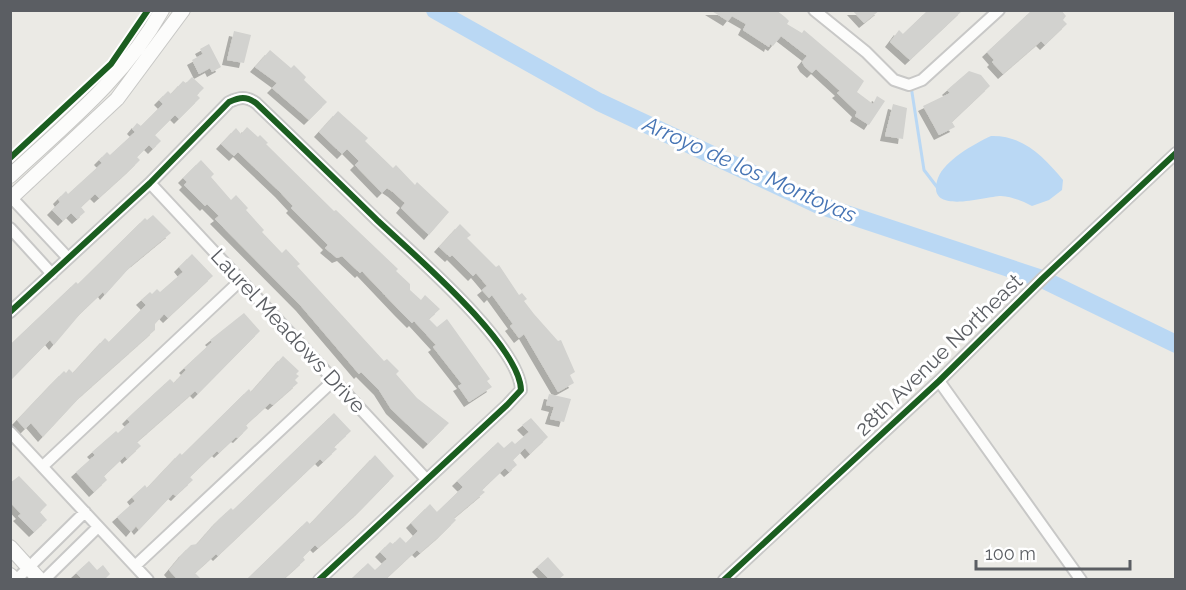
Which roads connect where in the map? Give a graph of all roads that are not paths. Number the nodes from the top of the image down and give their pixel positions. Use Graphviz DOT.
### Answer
graph roads {
  1 [pos="162,10"];
  2 [pos="183,10"];
  3 [pos="814,10"];
  4 [pos="999,10"];
  5 [pos="1176,153"];
  6 [pos="10,176"];
  7 [pos="150,183"];
  8 [pos="11,198"];
  9 [pos="10,228"];
  10 [pos="69,258"];
  11 [pos="52,274"];
  12 [pos="242,280"];
  13 [pos="10,312"];
  14 [pos="334,380"];
  15 [pos="939,381"];
  16 [pos="10,432"];
  17 [pos="43,466"];
  18 [pos="426,479"];
  19 [pos="85,512"];
  20 [pos="98,527"];
  21 [pos="10,548"];
  22 [pos="135,566"];
  23 [pos="29,568"];
  24 [pos="10,575"];
  25 [pos="16,579"];
  26 [pos="42,579"];
  27 [pos="147,579"];
  28 [pos="320,579"];
  29 [pos="724,579"];
  30 [pos="1081,579"];
  1 -- 6 [label="street"];
  2 -- 8 [label="street"];
  3 -- 4 [label="street"];
  5 -- 15 [label="street, 28th Avenue Northeast"];
  7 -- 10 [label="street"];
  7 -- 12 [label="street, Laurel Meadows Drive"];
  7 -- 18 [label="street"];
  8 -- 10 [label="street"];
  9 -- 11 [label="street"];
  10 -- 11 [label="street"];
  11 -- 13 [label="street"];
  12 -- 14 [label="street, Laurel Meadows Drive"];
  12 -- 17 [label="street"];
  14 -- 18 [label="street, Laurel Meadows Drive"];
  14 -- 22 [label="street"];
  15 -- 29 [label="street, 28th Avenue Northeast"];
  15 -- 30 [label="street"];
  16 -- 17 [label="street"];
  17 -- 19 [label="street"];
  18 -- 28 [label="street"];
  19 -- 20 [label="street"];
  19 -- 23 [label="street"];
  20 -- 22 [label="street"];
  20 -- 26 [label="street"];
  21 -- 23 [label="street"];
  22 -- 27 [label="street"];
  23 -- 25 [label="street"];
  23 -- 26 [label="street"];
  24 -- 25 [label="street"];
}
